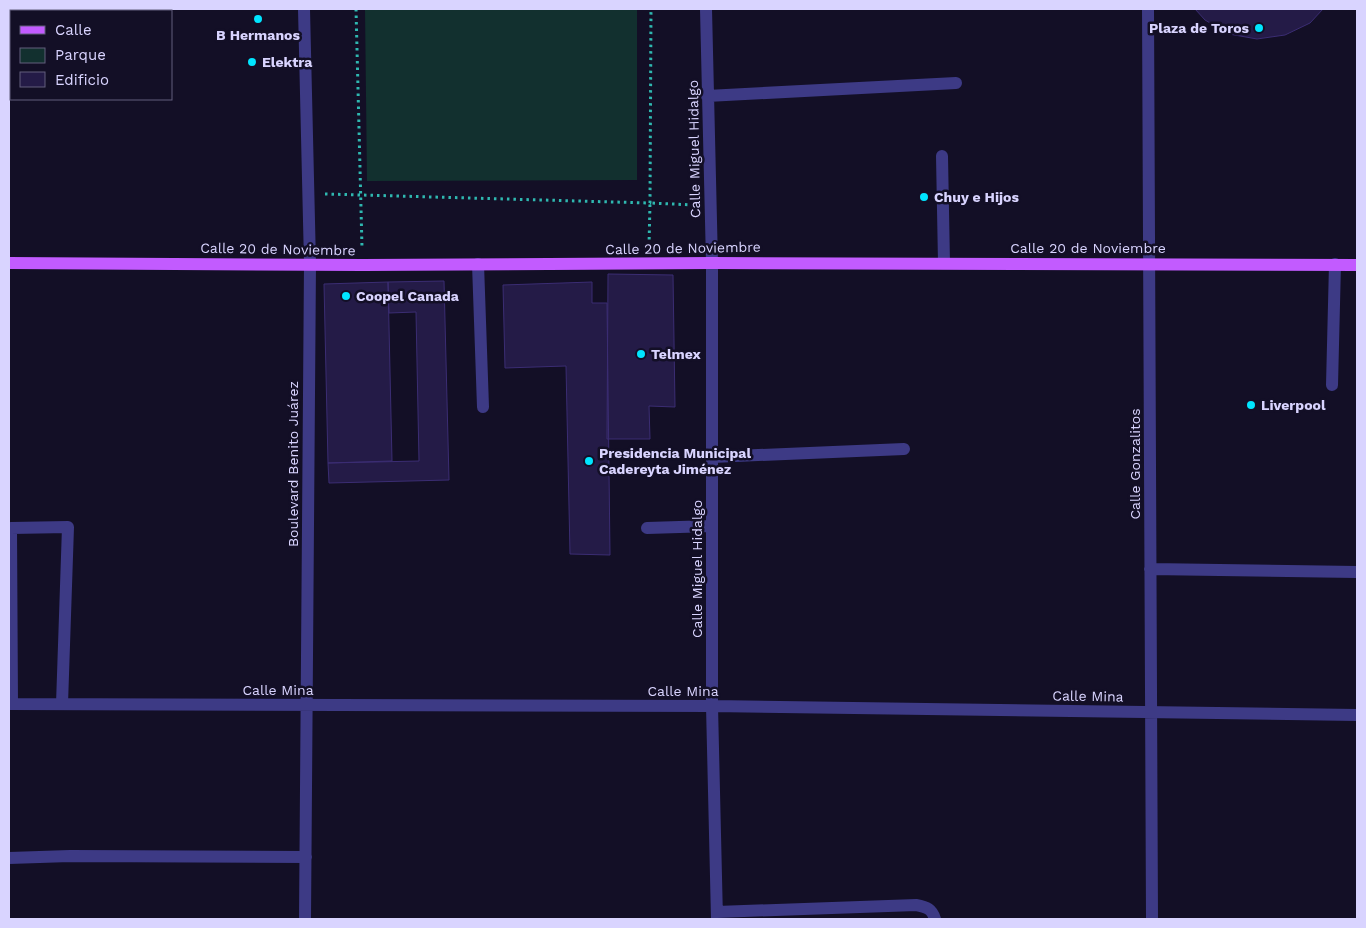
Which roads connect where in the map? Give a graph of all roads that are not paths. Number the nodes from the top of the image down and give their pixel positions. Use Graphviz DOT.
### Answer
graph roads {
  1 [pos="304,9"];
  2 [pos="706,9"];
  3 [pos="1148,9"];
  4 [pos="956,83"];
  5 [pos="708,96"];
  6 [pos="942,156"];
  7 [pos="9,263"];
  8 [pos="310,263"];
  9 [pos="712,263"];
  10 [pos="944,263"];
  11 [pos="1149,263"];
  12 [pos="478,264"];
  13 [pos="1335,264"];
  14 [pos="1357,265"];
  15 [pos="1332,385"];
  16 [pos="483,408"];
  17 [pos="904,449"];
  18 [pos="712,457"];
  19 [pos="712,526"];
  20 [pos="647,528"];
  21 [pos="10,529"];
  22 [pos="1150,569"];
  23 [pos="1357,572"];
  24 [pos="10,704"];
  25 [pos="62,704"];
  26 [pos="306,705"];
  27 [pos="712,706"];
  28 [pos="1150,712"];
  29 [pos="1357,715"];
  30 [pos="306,857"];
  31 [pos="9,858"];
  32 [pos="717,916"];
  33 [pos="306,919"];
  34 [pos="935,919"];
  35 [pos="1152,919"];
  1 -- 8 [label="street, Boulevard Benito Juárez"];
  2 -- 5 [label="street, Calle Miguel Hidalgo"];
  3 -- 11 [label="street, Calle Gonzalitos"];
  4 -- 5 [label="street"];
  5 -- 9 [label="street, Calle Miguel Hidalgo"];
  6 -- 10 [label="street"];
  7 -- 8 [label="main road, Calle 20 de Noviembre"];
  8 -- 12 [label="main road, Calle 20 de Noviembre"];
  8 -- 26 [label="street, Boulevard Benito Juárez"];
  9 -- 10 [label="main road, Calle 20 de Noviembre"];
  9 -- 12 [label="main road, Calle 20 de Noviembre"];
  9 -- 18 [label="street, Calle Miguel Hidalgo"];
  10 -- 11 [label="main road, Calle 20 de Noviembre"];
  11 -- 13 [label="main road, Calle 20 de Noviembre"];
  11 -- 22 [label="street, Calle Gonzalitos"];
  12 -- 16 [label="street"];
  13 -- 14 [label="main road, Calle 20 de Noviembre"];
  13 -- 15 [label="street"];
  17 -- 18 [label="street"];
  18 -- 19 [label="street, Calle Miguel Hidalgo"];
  19 -- 20 [label="street"];
  19 -- 27 [label="street, Calle Miguel Hidalgo"];
  21 -- 24 [label="street"];
  21 -- 25 [label="street"];
  22 -- 23 [label="street"];
  22 -- 28 [label="street, Calle Gonzalitos"];
  24 -- 25 [label="street, Calle Mina"];
  25 -- 26 [label="street, Calle Mina"];
  26 -- 27 [label="street, Calle Mina"];
  26 -- 30 [label="street, Boulevard Benito Juárez"];
  27 -- 28 [label="street, Calle Mina"];
  27 -- 32 [label="street, Calle Miguel Hidalgo"];
  28 -- 29 [label="street, Calle Mina"];
  28 -- 35 [label="street, Calle Gonzalitos"];
  30 -- 31 [label="street"];
  30 -- 33 [label="street, Boulevard Benito Juárez"];
  32 -- 34 [label="street"];
}
